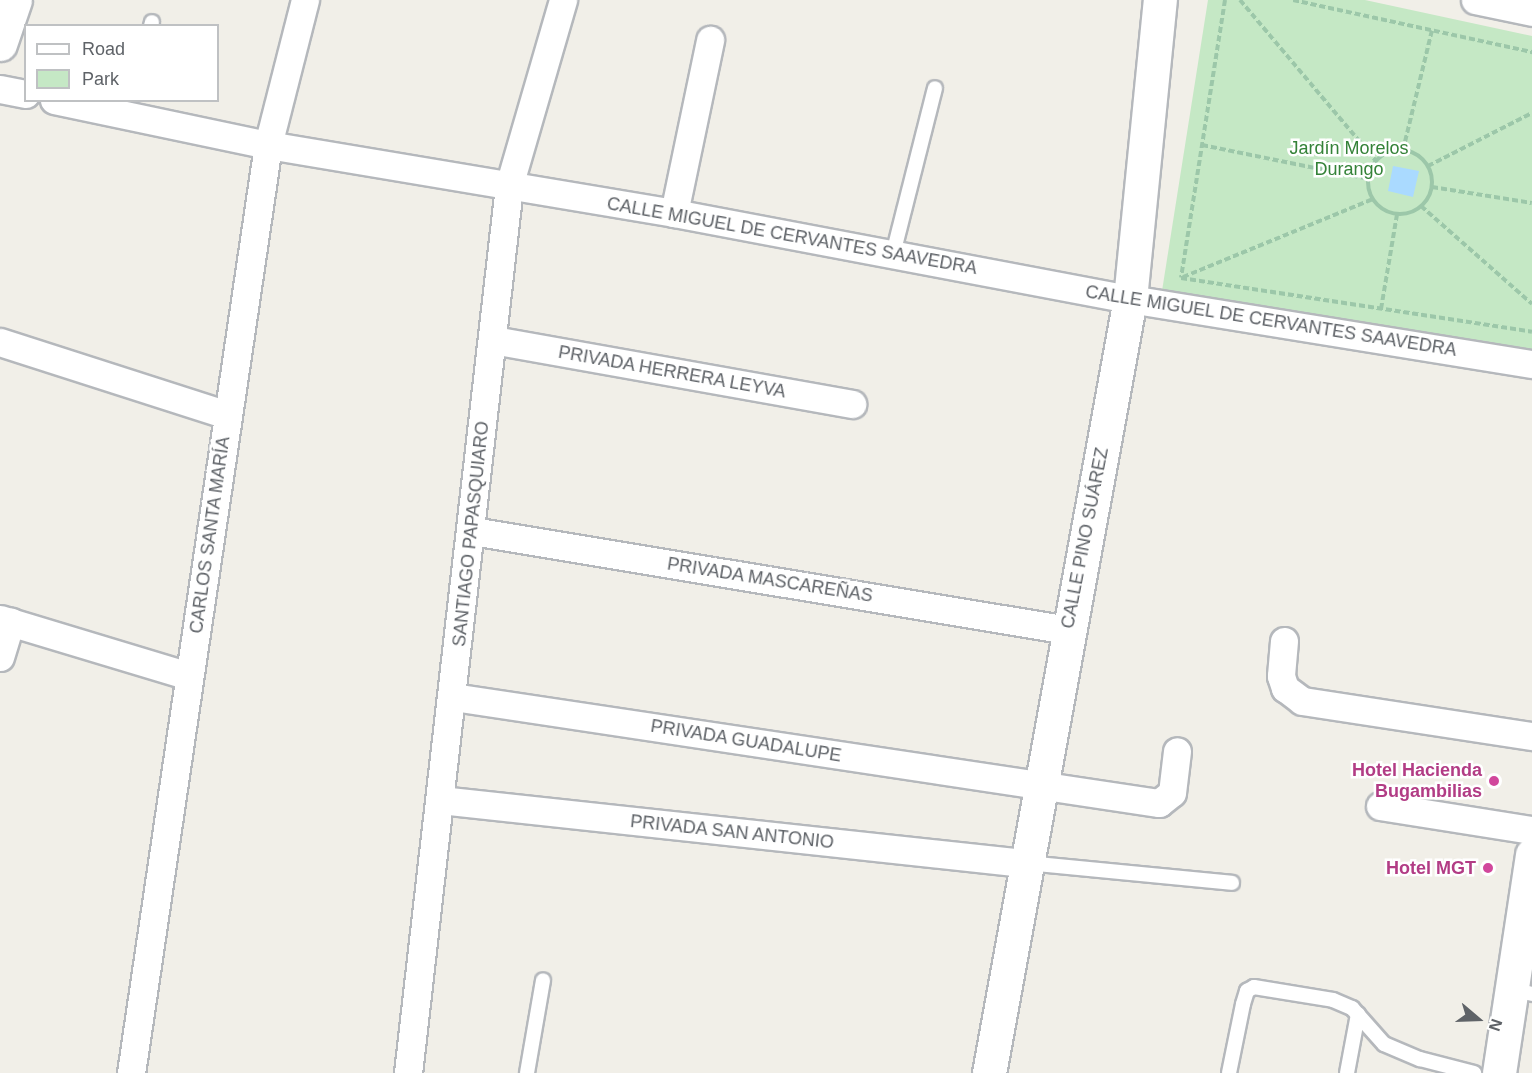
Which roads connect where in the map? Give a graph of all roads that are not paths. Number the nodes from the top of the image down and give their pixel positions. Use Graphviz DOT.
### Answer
graph roads {
  1 [pos="15,0"];
  2 [pos="305,0"];
  3 [pos="563,0"];
  4 [pos="1160,0"];
  5 [pos="1475,0"];
  6 [pos="1532,12"];
  7 [pos="710,40"];
  8 [pos="0,44"];
  9 [pos="935,88"];
  10 [pos="0,89"];
  11 [pos="24,94"];
  12 [pos="72,102"];
  13 [pos="135,109"];
  14 [pos="268,144"];
  15 [pos="509,186"];
  16 [pos="674,213"];
  17 [pos="892,254"];
  18 [pos="1130,299"];
  19 [pos="492,340"];
  20 [pos="0,342"];
  21 [pos="1532,364"];
  22 [pos="852,404"];
  23 [pos="227,415"];
  24 [pos="472,531"];
  25 [pos="6,620"];
  26 [pos="1068,630"];
  27 [pos="1284,640"];
  28 [pos="0,657"];
  29 [pos="189,676"];
  30 [pos="453,697"];
  31 [pos="1532,736"];
  32 [pos="1178,751"];
  33 [pos="1040,785"];
  34 [pos="440,800"];
  35 [pos="1380,806"];
  36 [pos="1532,830"];
  37 [pos="1532,854"];
  38 [pos="1024,863"];
  39 [pos="1232,883"];
  40 [pos="543,980"];
  41 [pos="1522,991"];
  42 [pos="1358,1014"];
  43 [pos="131,1073"];
  44 [pos="408,1073"];
  45 [pos="526,1073"];
  46 [pos="989,1073"];
  47 [pos="1229,1073"];
  48 [pos="1347,1073"];
  49 [pos="1474,1073"];
  50 [pos="1499,1073"];
  1 -- 8 [label="street"];
  2 -- 14 [label="street, CARLOS SANTA MARÍA"];
  3 -- 15 [label="street, SANTIAGO PAPASQUIARO"];
  4 -- 18 [label="street, CALLE PINO SUÁREZ"];
  5 -- 6 [label="street"];
  7 -- 16 [label="street"];
  9 -- 17 [label="lane"];
  10 -- 11 [label="street"];
  12 -- 13 [label="street, CALLE MIGUEL DE CERVANTES SAAVEDRA"];
  13 -- 14 [label="street, CALLE MIGUEL DE CERVANTES SAAVEDRA"];
  14 -- 15 [label="street, CALLE MIGUEL DE CERVANTES SAAVEDRA"];
  14 -- 23 [label="street, CARLOS SANTA MARÍA"];
  15 -- 16 [label="street, CALLE MIGUEL DE CERVANTES SAAVEDRA"];
  15 -- 19 [label="street, SANTIAGO PAPASQUIARO"];
  16 -- 17 [label="street, CALLE MIGUEL DE CERVANTES SAAVEDRA"];
  17 -- 18 [label="street, CALLE MIGUEL DE CERVANTES SAAVEDRA"];
  18 -- 21 [label="street, CALLE MIGUEL DE CERVANTES SAAVEDRA"];
  18 -- 26 [label="street, CALLE PINO SUÁREZ"];
  19 -- 22 [label="street, PRIVADA HERRERA LEYVA"];
  19 -- 24 [label="street, SANTIAGO PAPASQUIARO"];
  20 -- 23 [label="street"];
  23 -- 29 [label="street, CARLOS SANTA MARÍA"];
  24 -- 26 [label="street, PRIVADA MASCAREÑAS"];
  24 -- 30 [label="street, SANTIAGO PAPASQUIARO"];
  25 -- 28 [label="street"];
  25 -- 29 [label="street"];
  26 -- 33 [label="street, CALLE PINO SUÁREZ"];
  27 -- 31 [label="street"];
  29 -- 43 [label="street, CARLOS SANTA MARÍA"];
  30 -- 33 [label="street, PRIVADA GUADALUPE"];
  30 -- 34 [label="street, SANTIAGO PAPASQUIARO"];
  32 -- 33 [label="street, PRIVADA GUADALUPE"];
  33 -- 38 [label="street, CALLE PINO SUÁREZ"];
  34 -- 38 [label="street, PRIVADA SAN ANTONIO"];
  34 -- 44 [label="street, SANTIAGO PAPASQUIARO"];
  35 -- 36 [label="street"];
  37 -- 41 [label="street"];
  38 -- 39 [label="lane"];
  38 -- 46 [label="street, CALLE PINO SUÁREZ"];
  40 -- 45 [label="lane"];
  41 -- 50 [label="street"];
  42 -- 47 [label="lane"];
  42 -- 48 [label="lane"];
  42 -- 49 [label="lane"];
}
